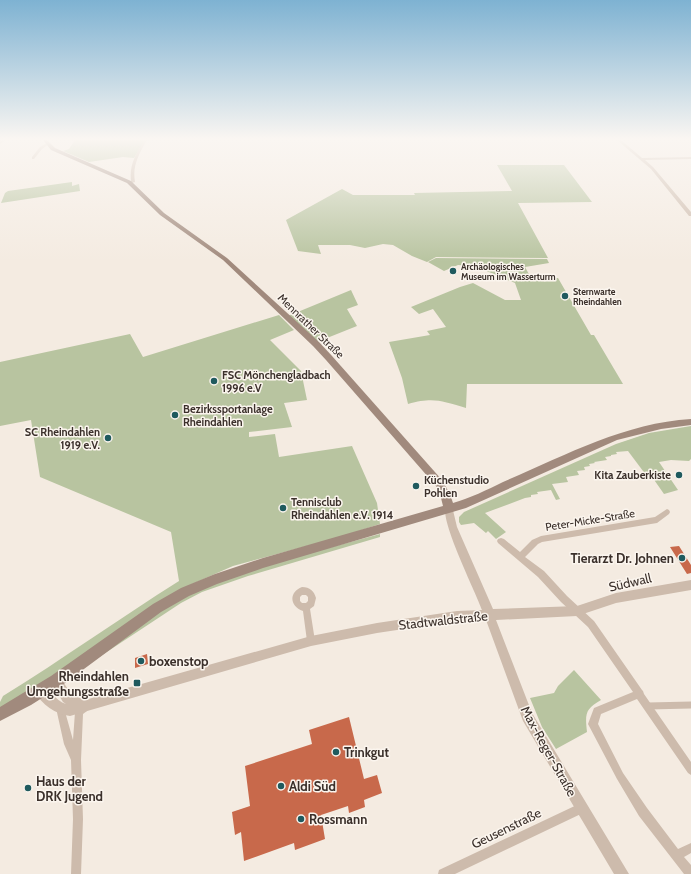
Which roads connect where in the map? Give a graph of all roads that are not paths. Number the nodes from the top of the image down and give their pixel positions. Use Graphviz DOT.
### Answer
graph roads {
  1 [pos="125,181"];
  2 [pos="133,181"];
  3 [pos="664,181"];
  4 [pos="130,183"];
  5 [pos="691,215"];
  6 [pos="691,422"];
  7 [pos="449,510"];
  8 [pos="667,512"];
  9 [pos="501,541"];
  10 [pos="520,556"];
  11 [pos="691,584"];
  12 [pos="306,607"];
  13 [pos="577,611"];
  14 [pos="489,614"];
  15 [pos="312,641"];
  16 [pos="56,681"];
  17 [pos="41,691"];
  18 [pos="640,694"];
  19 [pos="691,705"];
  20 [pos="86,706"];
  21 [pos="648,706"];
  22 [pos="60,708"];
  23 [pos="0,714"];
  24 [pos="76,760"];
  25 [pos="691,770"];
  26 [pos="581,808"];
  27 [pos="691,848"];
  28 [pos="677,855"];
  29 [pos="76,874"];
  30 [pos="443,874"];
  31 [pos="622,874"];
  32 [pos="690,874"];
  1 -- 4 [label="main road"];
  2 -- 4 [label="street"];
  3 -- 5 [label="street"];
  4 -- 7 [label="main road, Mennrather Straße"];
  6 -- 7 [label="main road"];
  7 -- 14 [label="street, Max-Reger-Straße"];
  7 -- 16 [label="main road"];
  8 -- 10 [label="street, Peter-Micke-Straße"];
  9 -- 10 [label="street"];
  10 -- 13 [label="street"];
  11 -- 13 [label="street, Südwall"];
  12 -- 15 [label="street"];
  13 -- 14 [label="street, Stadtwaldstraße"];
  13 -- 18 [label="street"];
  14 -- 15 [label="street, Stadtwaldstraße"];
  14 -- 26 [label="street, Max-Reger-Straße"];
  15 -- 20 [label="street, Stadtwaldstraße"];
  16 -- 17 [label="main road"];
  16 -- 20 [label="street"];
  17 -- 22 [label="street"];
  17 -- 23 [label="main road"];
  18 -- 21 [label="street"];
  18 -- 28 [label="street"];
  19 -- 21 [label="street"];
  20 -- 22 [label="street, Stadtwaldstraße"];
  20 -- 24 [label="street"];
  21 -- 25 [label="street"];
  22 -- 24 [label="street"];
  24 -- 29 [label="street"];
  26 -- 30 [label="street, Geusenstraße"];
  26 -- 31 [label="street, Max-Reger-Straße"];
  27 -- 28 [label="street"];
  28 -- 32 [label="street"];
}
